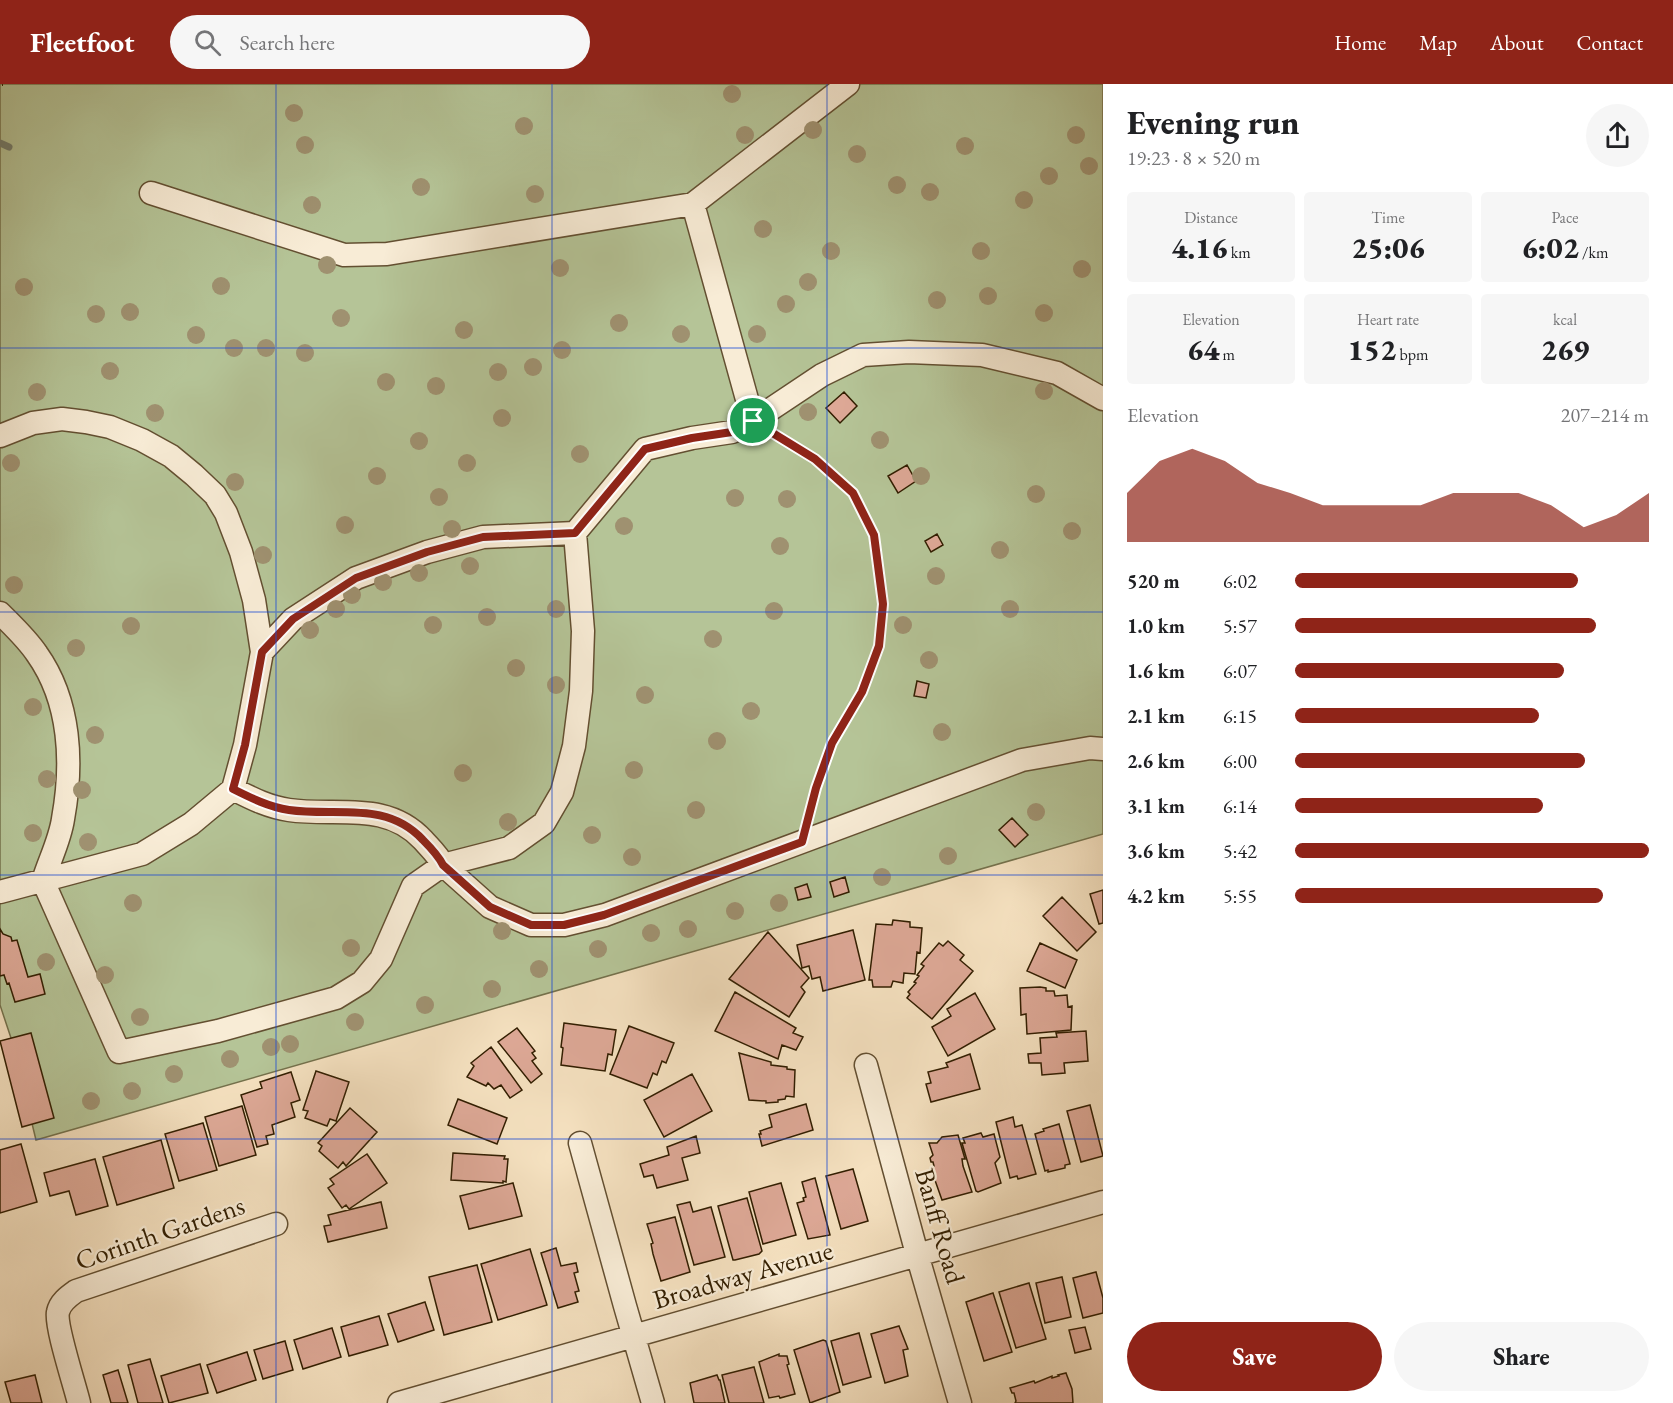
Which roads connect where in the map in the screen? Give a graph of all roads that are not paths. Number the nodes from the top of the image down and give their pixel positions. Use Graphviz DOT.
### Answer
graph roads {
  1 [pos="848,84"];
  2 [pos="151,193"];
  3 [pos="693,204"];
  4 [pos="1103,399"];
  5 [pos="753,421"];
  6 [pos="0,436"];
  7 [pos="575,533"];
  8 [pos="0,613"];
  9 [pos="262,652"];
  10 [pos="1103,749"];
  11 [pos="233,789"];
  12 [pos="443,865"];
  13 [pos="43,880"];
  14 [pos="0,892"];
  15 [pos="866,1065"];
  16 [pos="580,1143"];
  17 [pos="1103,1202"];
  18 [pos="276,1224"];
  19 [pos="917,1254"];
  20 [pos="634,1336"];
  21 [pos="79,1403"];
  22 [pos="399,1403"];
  23 [pos="653,1403"];
  24 [pos="960,1403"];
  1 -- 3 [label="street"];
  2 -- 3 [label="street"];
  3 -- 5 [label="street"];
  4 -- 5 [label="street"];
  5 -- 7 [label="street"];
  6 -- 9 [label="street"];
  7 -- 9 [label="street"];
  7 -- 12 [label="street"];
  8 -- 13 [label="street"];
  9 -- 11 [label="street"];
  10 -- 12 [label="street"];
  11 -- 12 [label="street"];
  11 -- 13 [label="street"];
  12 -- 13 [label="street"];
  13 -- 14 [label="street"];
  15 -- 19 [label="street, Banff Road"];
  16 -- 20 [label="street"];
  17 -- 19 [label="street, Broadway Avenue"];
  18 -- 21 [label="street, Corinth Gardens"];
  19 -- 20 [label="street, Broadway Avenue"];
  19 -- 24 [label="street, Banff Road"];
  20 -- 22 [label="street, Broadway Avenue"];
  20 -- 23 [label="street"];
}
